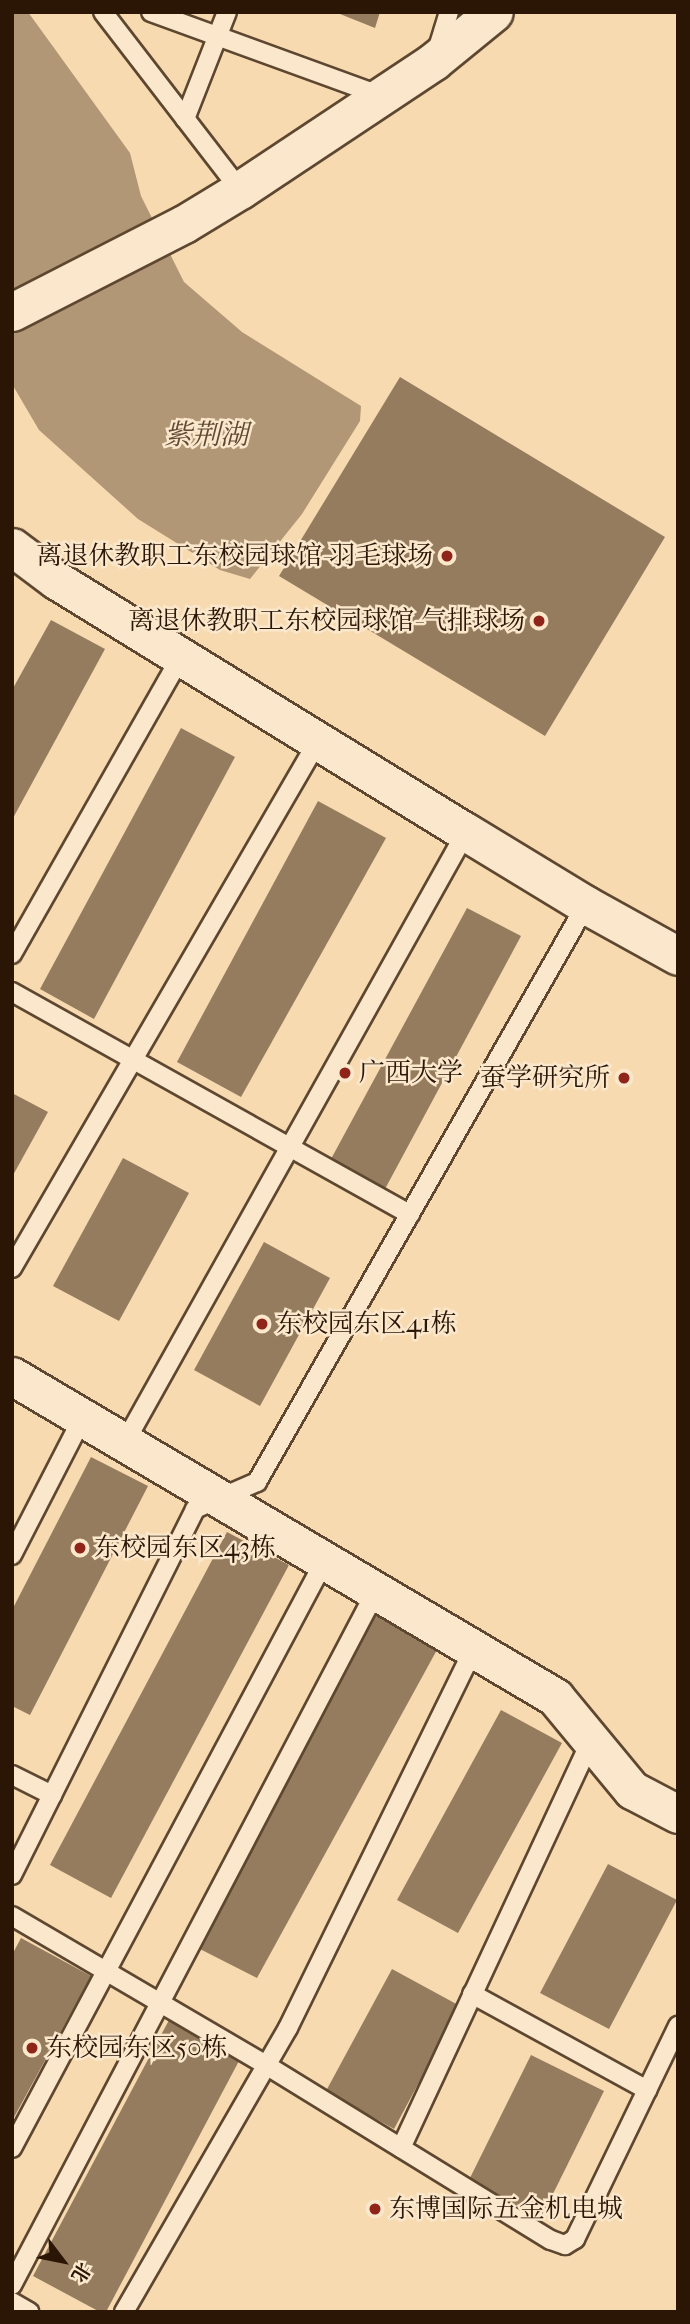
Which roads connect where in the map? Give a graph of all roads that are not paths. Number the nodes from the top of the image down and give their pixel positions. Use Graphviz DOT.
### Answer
graph roads {
  1 [pos="103,12"];
  2 [pos="151,12"];
  3 [pos="227,12"];
  4 [pos="449,12"];
  5 [pos="494,12"];
  6 [pos="217,36"];
  7 [pos="434,61"];
  8 [pos="382,96"];
  9 [pos="185,119"];
  10 [pos="240,190"];
  11 [pos="12,312"];
  12 [pos="12,547"];
  13 [pos="181,656"];
  14 [pos="318,741"];
  15 [pos="466,832"];
  16 [pos="586,905"];
  17 [pos="12,954"];
  18 [pos="678,956"];
  19 [pos="12,992"];
  20 [pos="134,1058"];
  21 [pos="290,1146"];
  22 [pos="410,1214"];
  23 [pos="12,1268"];
  24 [pos="12,1376"];
  25 [pos="83,1417"];
  26 [pos="125,1442"];
  27 [pos="222,1499"];
  28 [pos="12,1555"];
  29 [pos="325,1560"];
  30 [pos="376,1591"];
  31 [pos="474,1648"];
  32 [pos="591,1740"];
  33 [pos="12,1775"];
  34 [pos="52,1795"];
  35 [pos="678,1814"];
  36 [pos="12,1875"];
  37 [pos="12,1916"];
  38 [pos="106,1971"];
  39 [pos="472,1994"];
  40 [pos="162,2004"];
  41 [pos="678,2026"];
  42 [pos="266,2065"];
  43 [pos="647,2090"];
  44 [pos="12,2148"];
  45 [pos="401,2148"];
  46 [pos="12,2285"];
  47 [pos="12,2302"];
  48 [pos="29,2312"];
  49 [pos="124,2312"];
  1 -- 9 [label="lane"];
  2 -- 6 [label="lane"];
  3 -- 6 [label="lane"];
  4 -- 7 [label="lane"];
  5 -- 7 [label="street"];
  6 -- 8 [label="lane"];
  6 -- 9 [label="lane"];
  7 -- 8 [label="street"];
  8 -- 10 [label="street"];
  9 -- 10 [label="lane"];
  10 -- 11 [label="street"];
  12 -- 13 [label="street"];
  13 -- 14 [label="street"];
  13 -- 17 [label="lane"];
  14 -- 15 [label="street"];
  14 -- 20 [label="lane"];
  15 -- 16 [label="street"];
  15 -- 21 [label="lane"];
  16 -- 18 [label="street"];
  16 -- 22 [label="lane"];
  19 -- 20 [label="lane"];
  20 -- 21 [label="lane"];
  20 -- 23 [label="lane"];
  21 -- 22 [label="lane"];
  21 -- 26 [label="lane"];
  22 -- 27 [label="lane"];
  24 -- 25 [label="street"];
  25 -- 26 [label="street"];
  25 -- 28 [label="lane"];
  26 -- 27 [label="street"];
  27 -- 29 [label="street"];
  27 -- 34 [label="lane"];
  29 -- 30 [label="street"];
  29 -- 38 [label="lane"];
  30 -- 31 [label="street"];
  30 -- 40 [label="lane"];
  31 -- 32 [label="street"];
  31 -- 42 [label="lane"];
  32 -- 35 [label="street"];
  32 -- 39 [label="lane"];
  33 -- 34 [label="lane"];
  34 -- 36 [label="lane"];
  37 -- 38 [label="lane"];
  38 -- 40 [label="lane"];
  38 -- 44 [label="lane"];
  39 -- 43 [label="lane"];
  39 -- 45 [label="lane"];
  40 -- 42 [label="lane"];
  40 -- 46 [label="lane"];
  41 -- 43 [label="lane"];
  42 -- 45 [label="lane"];
  42 -- 49 [label="lane"];
  43 -- 45 [label="lane"];
  47 -- 48 [label="lane"];
}
